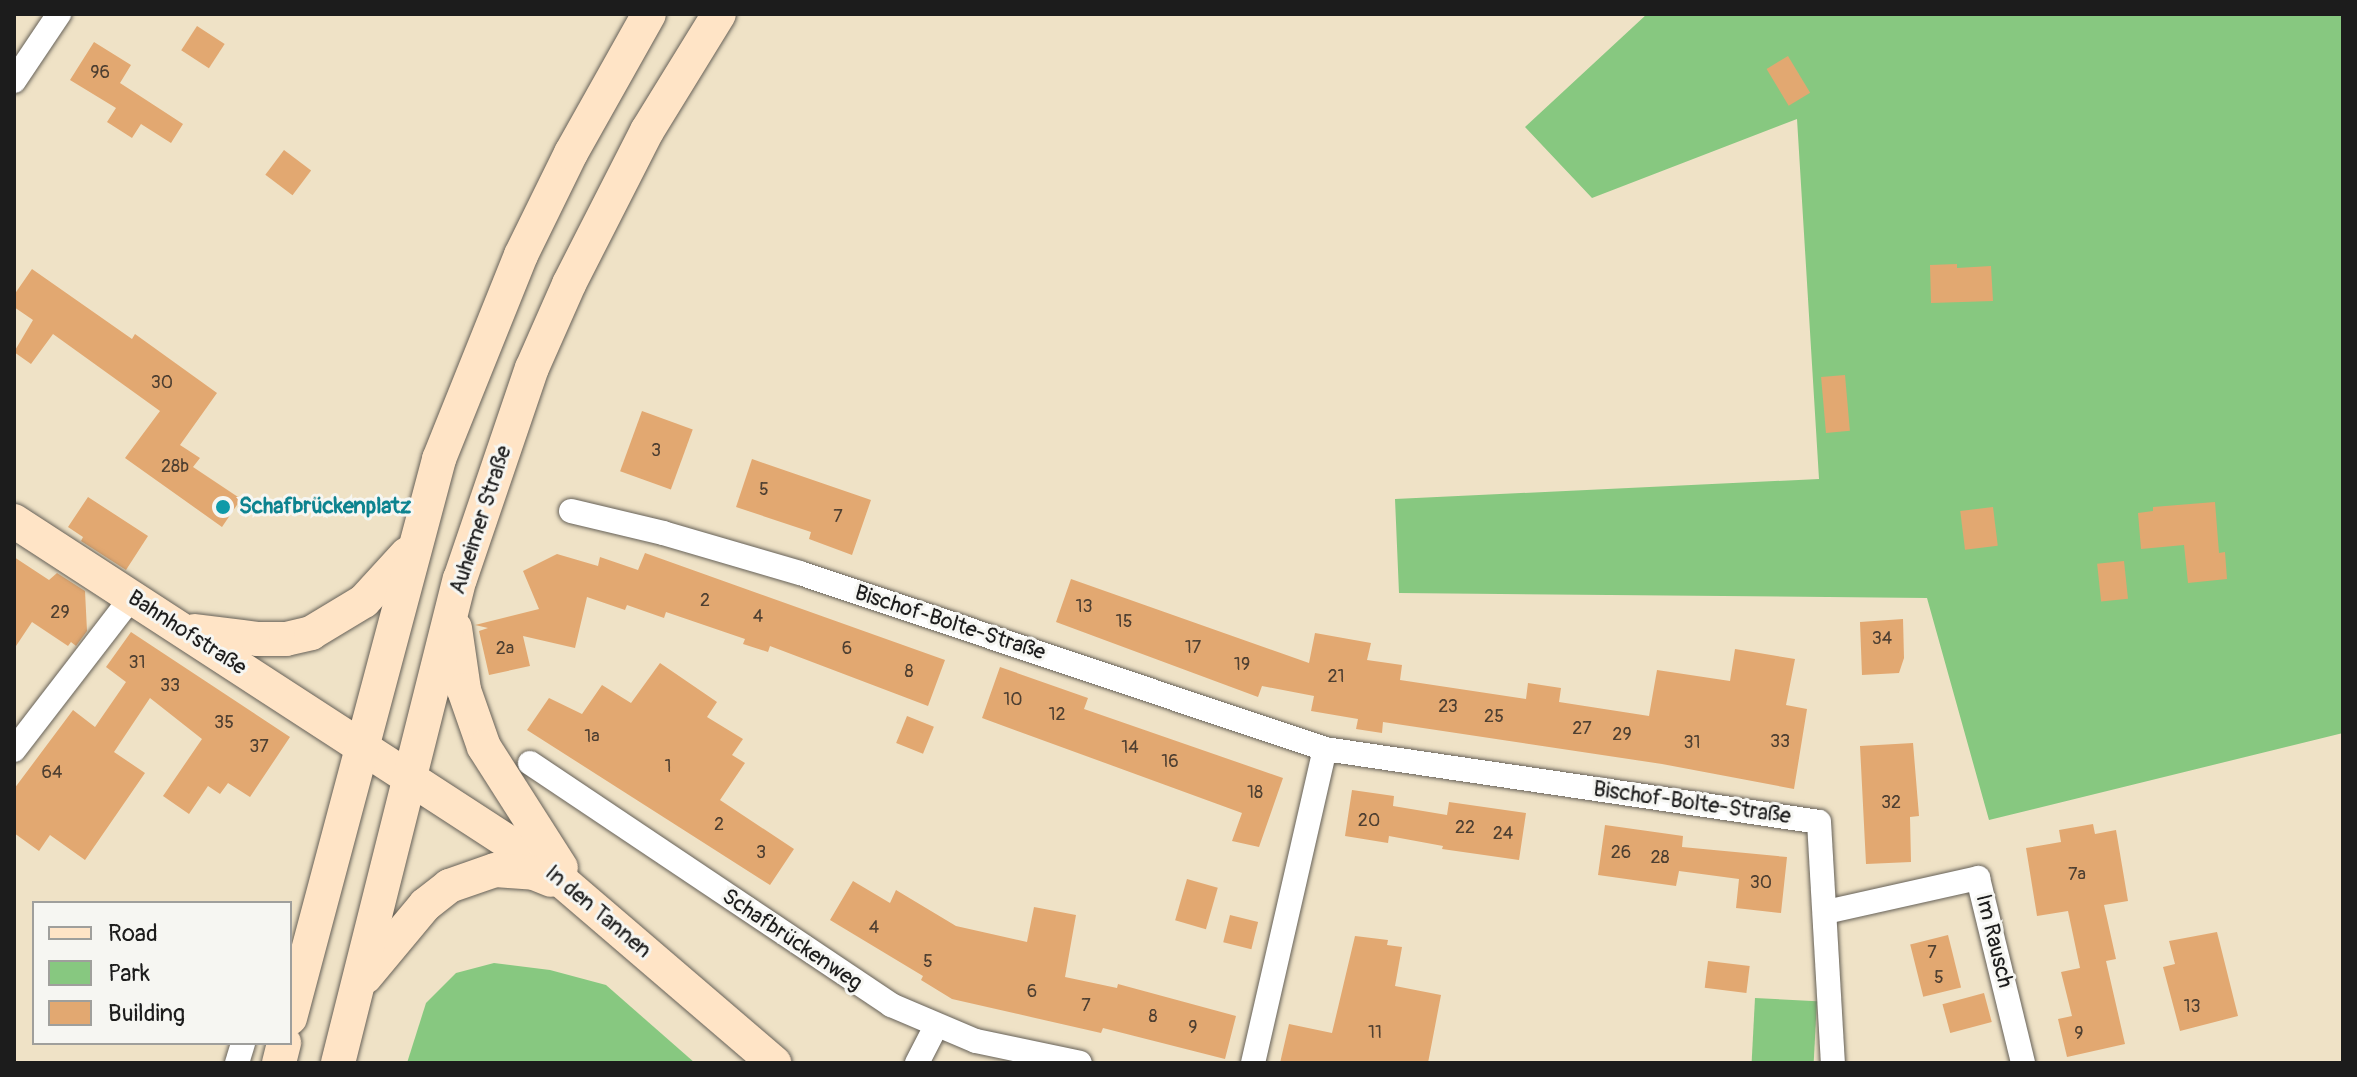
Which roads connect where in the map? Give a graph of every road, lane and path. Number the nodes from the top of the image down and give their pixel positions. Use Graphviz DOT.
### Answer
graph roads {
  1 [pos="59,14"];
  2 [pos="649,14"];
  3 [pos="719,14"];
  4 [pos="14,81"];
  5 [pos="571,511"];
  6 [pos="14,521"];
  7 [pos="413,548"];
  8 [pos="460,579"];
  9 [pos="132,597"];
  10 [pos="180,627"];
  11 [pos="361,743"];
  12 [pos="1325,749"];
  13 [pos="14,750"];
  14 [pos="530,763"];
  15 [pos="410,777"];
  16 [pos="580,895"];
  17 [pos="1826,912"];
  18 [pos="360,982"];
  19 [pos="292,1010"];
  20 [pos="936,1026"];
  21 [pos="338,1063"];
  22 [pos="774,1063"];
  23 [pos="917,1063"];
  24 [pos="1080,1063"];
  25 [pos="1253,1063"];
  26 [pos="1833,1063"];
  27 [pos="2023,1063"];
  1 -- 4 [label="street"];
  2 -- 7 [label="main road"];
  3 -- 8 [label="main road, Auheimer Straße"];
  5 -- 12 [label="street, Bischof-Bolte-Straße"];
  6 -- 9 [label="main road, Bahnhofstraße"];
  7 -- 10 [label="main road"];
  7 -- 11 [label="main road"];
  8 -- 15 [label="main road, Auheimer Straße"];
  8 -- 16 [label="main road"];
  9 -- 10 [label="main road, Bahnhofstraße"];
  9 -- 13 [label="street"];
  10 -- 11 [label="main road, Bahnhofstraße"];
  11 -- 15 [label="main road, Bahnhofstraße"];
  11 -- 19 [label="main road"];
  12 -- 17 [label="street, Bischof-Bolte-Straße"];
  12 -- 25 [label="street"];
  14 -- 20 [label="street, Schafbrückenweg"];
  15 -- 16 [label="main road, In den Tannen"];
  15 -- 18 [label="main road, Auheimer Straße"];
  16 -- 18 [label="main road"];
  16 -- 22 [label="main road, In den Tannen"];
  17 -- 26 [label="street, Bischof-Bolte-Straße"];
  17 -- 27 [label="street, Im Rausch"];
  18 -- 21 [label="main road, Auheimer Straße"];
  20 -- 23 [label="street"];
  20 -- 24 [label="street, Schafbrückenweg"];
}
